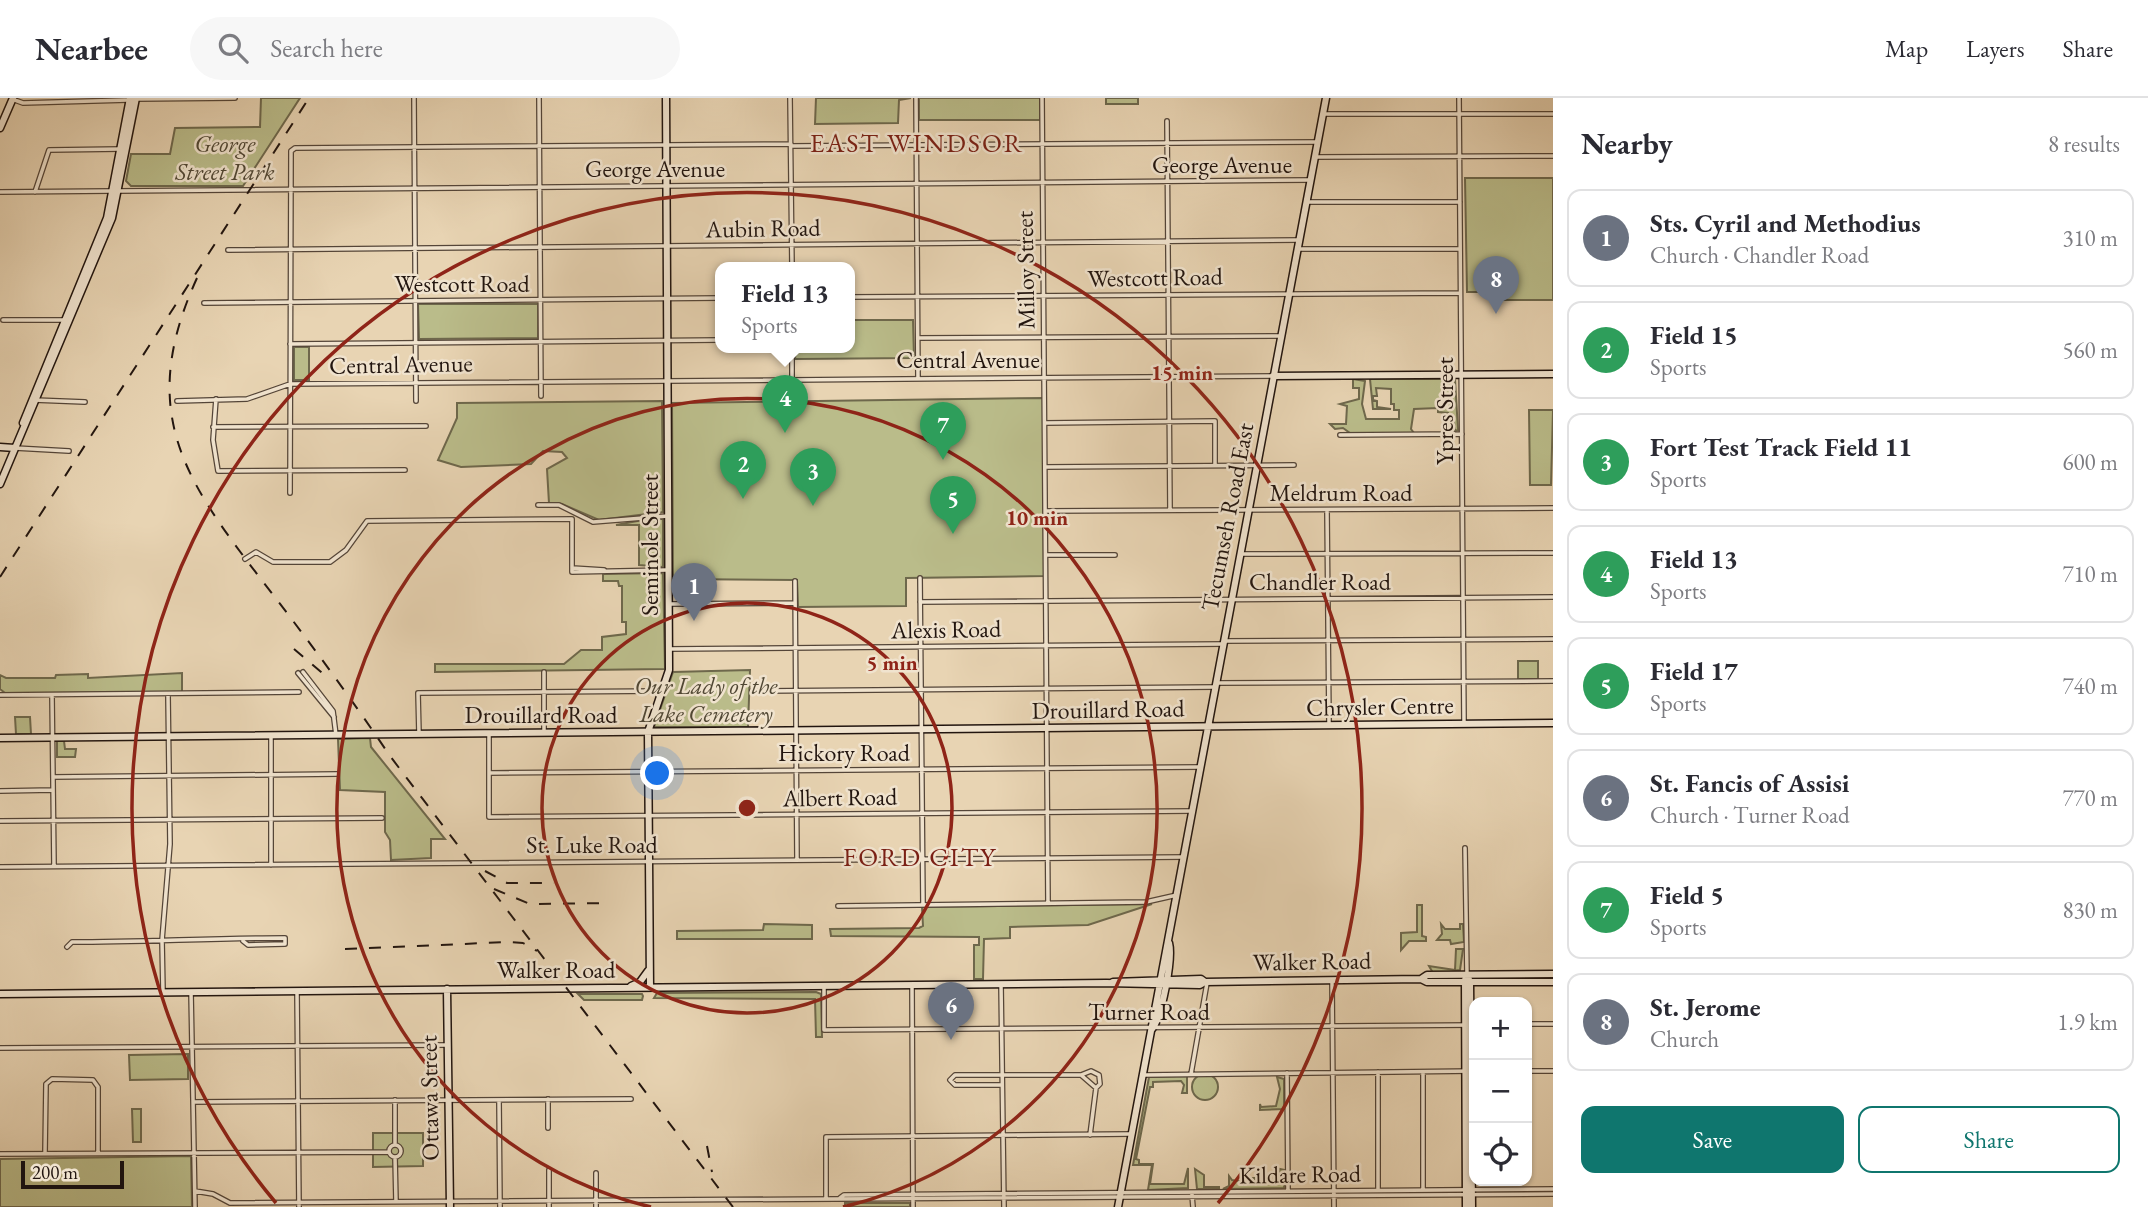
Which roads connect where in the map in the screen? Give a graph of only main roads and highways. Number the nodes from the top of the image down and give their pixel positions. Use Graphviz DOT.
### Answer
graph roads {
  1 [pos="14,98"];
  2 [pos="130,98"];
  3 [pos="136,98"];
  4 [pos="666,98"];
  5 [pos="1326,98"];
  6 [pos="0,128"];
  7 [pos="124,150"];
  8 [pos="1553,374"];
  9 [pos="1273,376"];
  10 [pos="0,447"];
  11 [pos="15,448"];
  12 [pos="0,484"];
  13 [pos="1553,723"];
  14 [pos="1208,727"];
  15 [pos="648,732"];
  16 [pos="0,737"];
  17 [pos="1169,943"];
  18 [pos="649,965"];
  19 [pos="1169,965"];
  20 [pos="1553,974"];
  21 [pos="1467,980"];
  22 [pos="1162,982"];
  23 [pos="1180,982"];
  24 [pos="1553,982"];
  25 [pos="1112,983"];
  26 [pos="1140,985"];
  27 [pos="626,987"];
  28 [pos="650,987"];
  29 [pos="466,988"];
  30 [pos="447,989"];
  31 [pos="0,994"];
  32 [pos="1158,1001"];
  33 [pos="447,1009"];
  34 [pos="1469,1025"];
  35 [pos="1470,1123"];
  36 [pos="1469,1192"];
  37 [pos="450,1204"];
  38 [pos="1118,1207"];
  39 [pos="1466,1207"];
  40 [pos="1472,1207"];
  1 -- 6 [label="main road"];
  2 -- 7 [label="main road"];
  3 -- 7 [label="main road"];
  4 -- 15 [label="main road, Seminole Street"];
  5 -- 9 [label="main road, Tecumseh Road East"];
  7 -- 11 [label="main road"];
  8 -- 9 [label="main road, Central Avenue"];
  9 -- 14 [label="main road, Tecumseh Road East"];
  10 -- 11 [label="main road"];
  11 -- 12 [label="main road"];
  13 -- 14 [label="main road, Chrysler Centre"];
  14 -- 15 [label="main road, Drouillard Road"];
  14 -- 17 [label="main road, Tecumseh Road East"];
  15 -- 16 [label="main road, Drouillard Road"];
  15 -- 18 [label="main road, Seminole Street"];
  17 -- 19 [label="main road, Tecumseh Road East"];
  17 -- 22 [label="main road, Tecumseh Road East"];
  18 -- 27 [label="main road"];
  18 -- 28 [label="main road, Seminole Street"];
  19 -- 22 [label="main road, Tecumseh Road East"];
  19 -- 23 [label="main road"];
  20 -- 21 [label="main road, Walker Road"];
  21 -- 23 [label="main road, Walker Road"];
  21 -- 24 [label="main road, Walker Road"];
  21 -- 34 [label="main road"];
  22 -- 23 [label="main road, Walker Road"];
  22 -- 25 [label="main road, Walker Road"];
  22 -- 26 [label="main road, Walker Road"];
  22 -- 32 [label="main road, Tecumseh Road East"];
  23 -- 32 [label="main road"];
  25 -- 26 [label="main road, Walker Road"];
  25 -- 28 [label="main road, Walker Road"];
  26 -- 32 [label="main road"];
  27 -- 28 [label="main road, Walker Road"];
  27 -- 29 [label="main road, Walker Road"];
  29 -- 30 [label="main road, Walker Road"];
  29 -- 33 [label="main road"];
  30 -- 31 [label="main road, Walker Road"];
  30 -- 33 [label="main road, Ottawa Street"];
  32 -- 38 [label="main road, Tecumseh Road East"];
  33 -- 37 [label="main road, Ottawa Street"];
  35 -- 36 [label="main road"];
  36 -- 39 [label="main road"];
  36 -- 40 [label="main road"];
}
